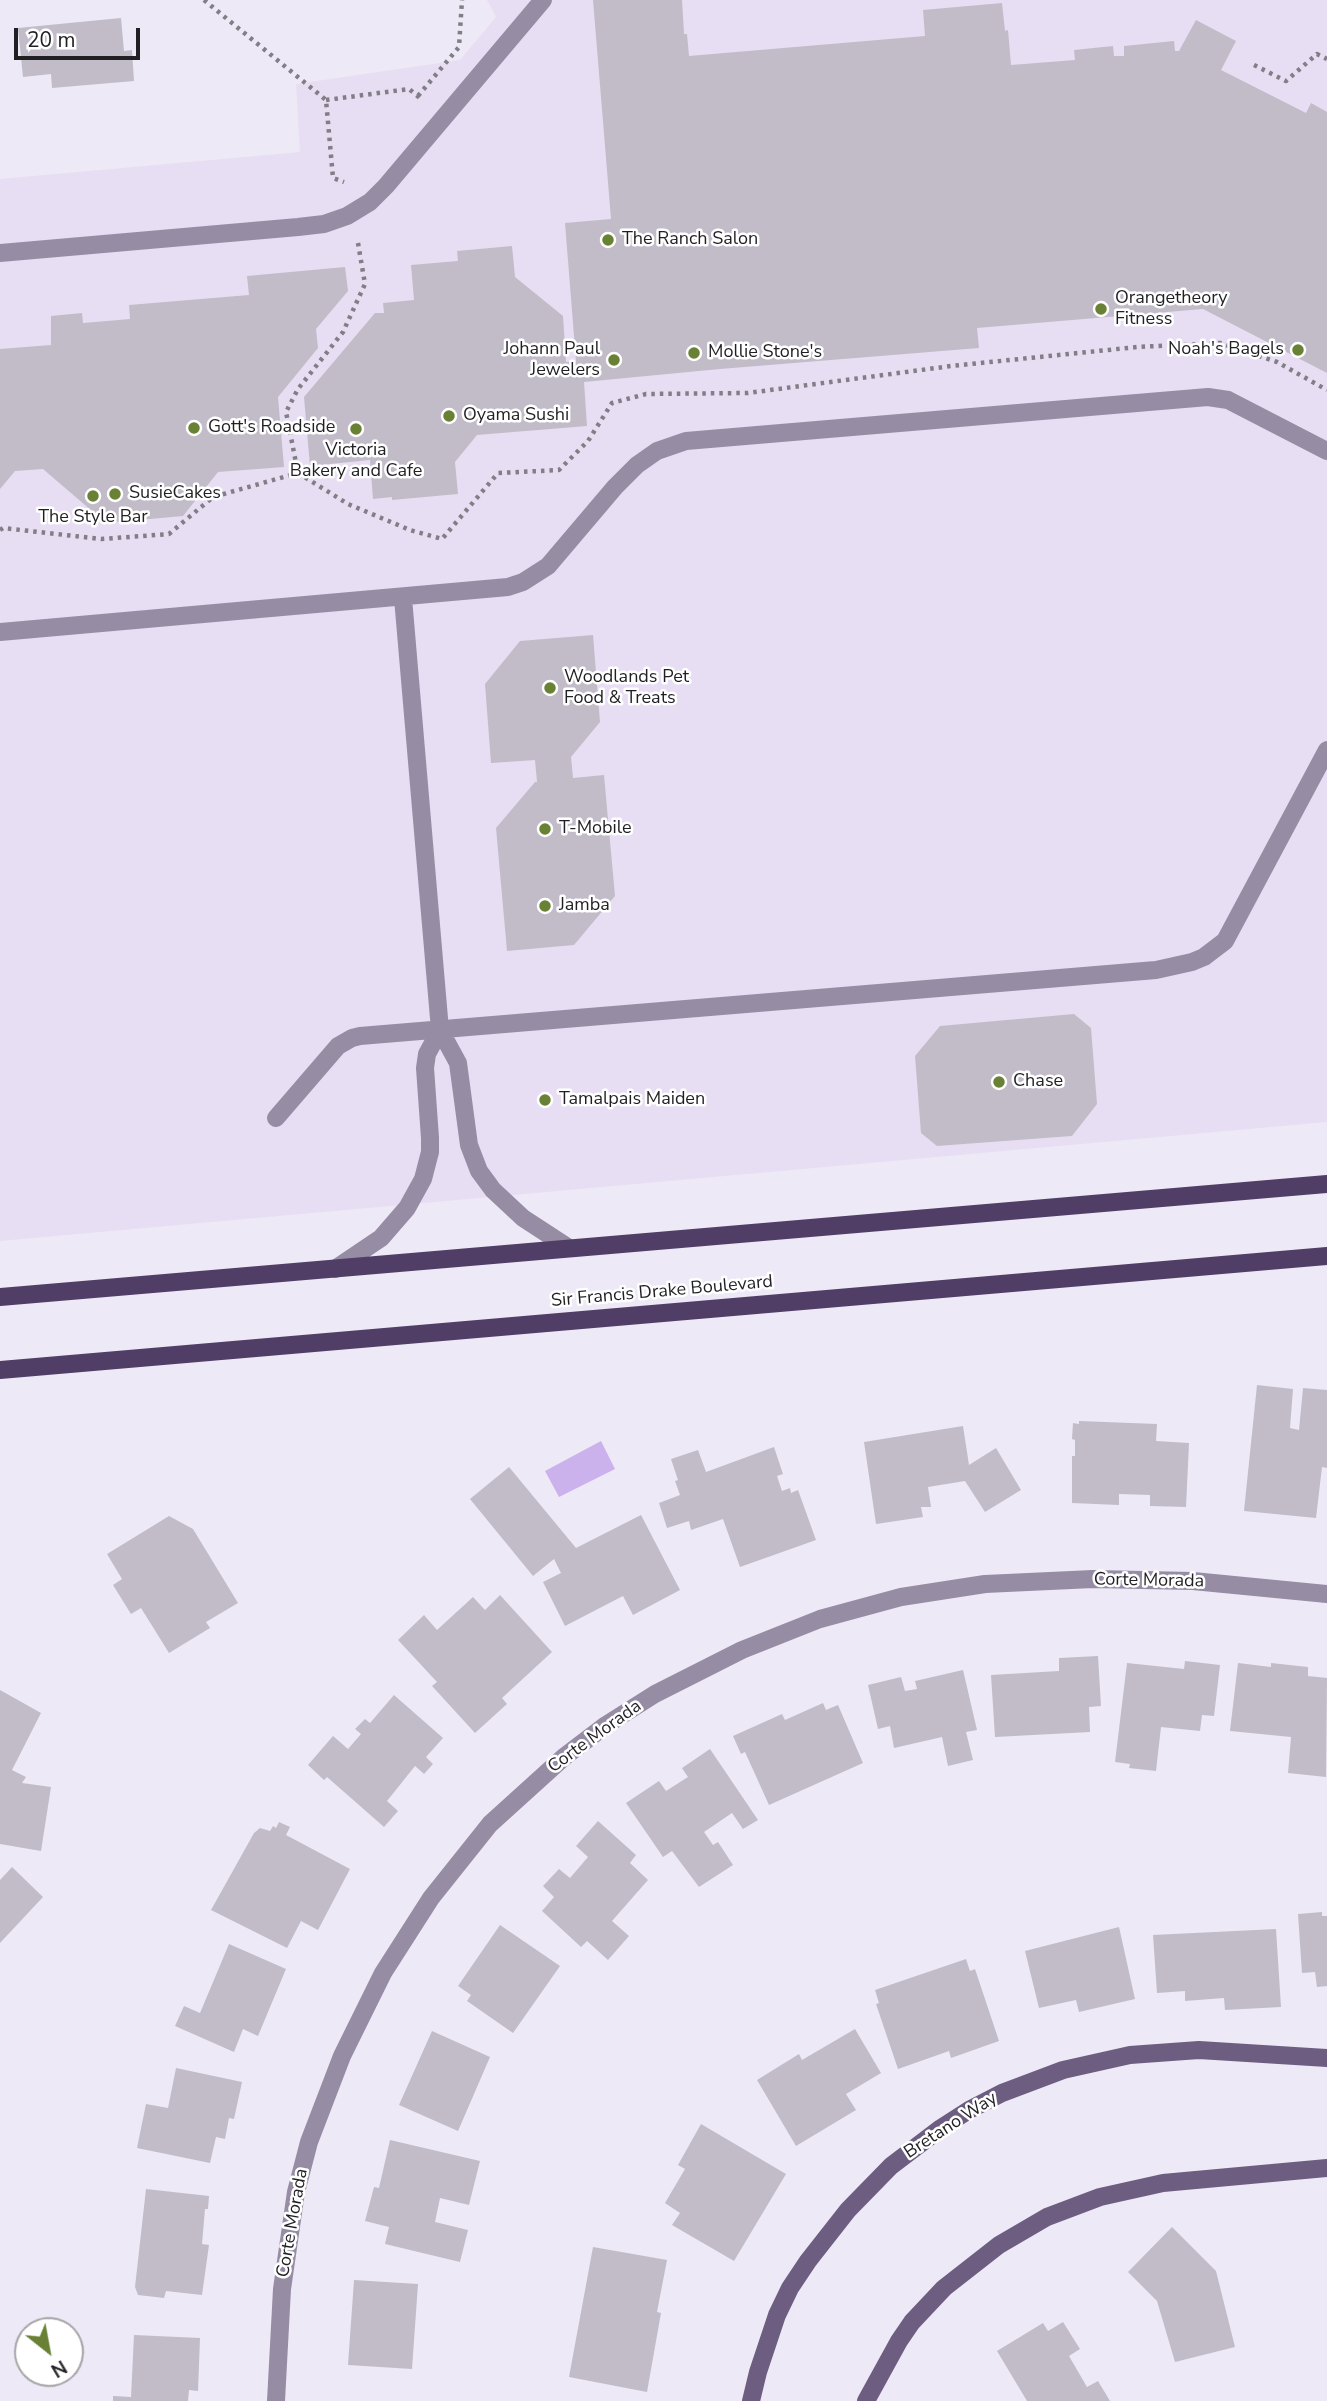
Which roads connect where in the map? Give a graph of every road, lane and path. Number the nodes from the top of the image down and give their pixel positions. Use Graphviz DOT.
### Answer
graph roads {
  1 [pos="204,0"];
  2 [pos="462,0"];
  3 [pos="543,0"];
  4 [pos="1327,59"];
  5 [pos="1254,65"];
  6 [pos="409,89"];
  7 [pos="418,96"];
  8 [pos="326,100"];
  9 [pos="345,182"];
  10 [pos="356,234"];
  11 [pos="0,253"];
  12 [pos="1327,451"];
  13 [pos="298,473"];
  14 [pos="0,530"];
  15 [pos="442,539"];
  16 [pos="403,598"];
  17 [pos="0,632"];
  18 [pos="1327,750"];
  19 [pos="440,1030"];
  20 [pos="276,1118"];
  21 [pos="1327,1184"];
  22 [pos="569,1248"];
  23 [pos="1327,1256"];
  24 [pos="335,1269"];
  25 [pos="0,1297"];
  26 [pos="0,1370"];
  27 [pos="1327,1594"];
  28 [pos="1327,2057"];
  29 [pos="1327,2168"];
  30 [pos="276,2401"];
  31 [pos="751,2401"];
  32 [pos="866,2401"];
  1 -- 8 [label="path"];
  2 -- 7 [label="path"];
  3 -- 11 [label="street"];
  4 -- 5 [label="path"];
  6 -- 8 [label="path"];
  8 -- 9 [label="path"];
  10 -- 13 [label="path"];
  12 -- 16 [label="street"];
  13 -- 14 [label="path"];
  13 -- 15 [label="path"];
  16 -- 17 [label="street"];
  16 -- 19 [label="street"];
  18 -- 19 [label="street"];
  19 -- 20 [label="street"];
  19 -- 22 [label="street"];
  19 -- 24 [label="street"];
  21 -- 22 [label="main road"];
  22 -- 24 [label="main road"];
  23 -- 26 [label="main road, Sir Francis Drake Boulevard"];
  24 -- 25 [label="main road"];
  27 -- 30 [label="street, Corte Morada"];
  28 -- 31 [label="street, Bretano Way"];
  29 -- 32 [label="street"];
}
